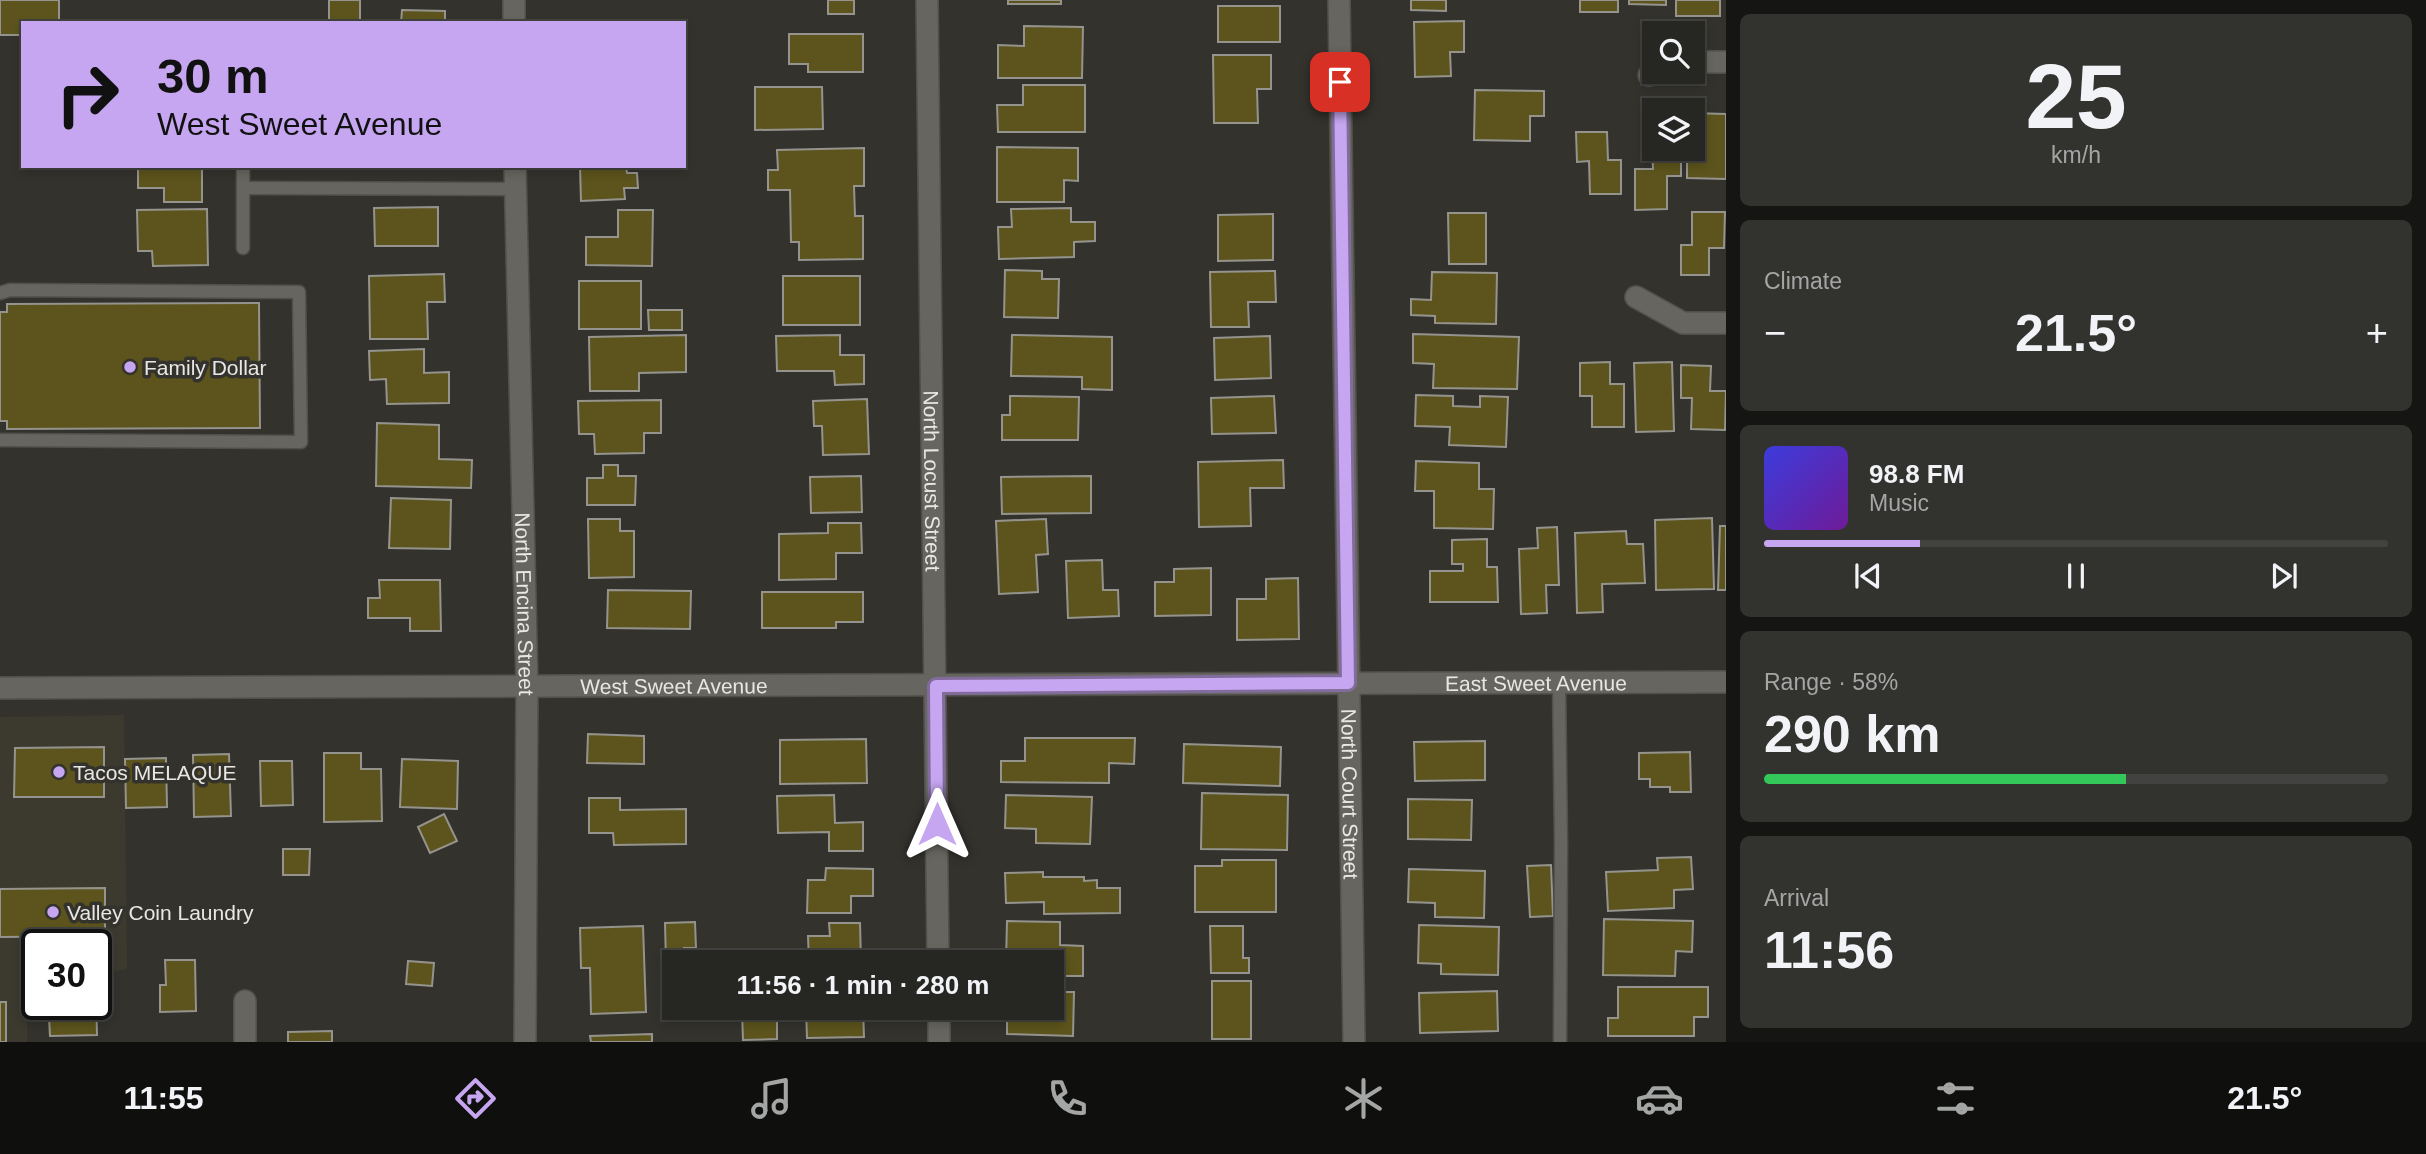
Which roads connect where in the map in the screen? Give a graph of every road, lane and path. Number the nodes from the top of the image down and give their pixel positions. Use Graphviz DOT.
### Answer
graph roads {
  1 [pos="513,0"];
  2 [pos="927,0"];
  3 [pos="1339,0"];
  4 [pos="514,21"];
  5 [pos="1705,62"];
  6 [pos="1726,62"];
  7 [pos="243,168"];
  8 [pos="516,168"];
  9 [pos="243,188"];
  10 [pos="516,189"];
  11 [pos="243,248"];
  12 [pos="0,293"];
  13 [pos="1636,298"];
  14 [pos="1726,323"];
  15 [pos="0,440"];
  16 [pos="1559,682"];
  17 [pos="1726,682"];
  18 [pos="1348,683"];
  19 [pos="527,686"];
  20 [pos="936,686"];
  21 [pos="0,688"];
  22 [pos="938,950"];
  23 [pos="245,1002"];
  24 [pos="939,1020"];
  25 [pos="245,1042"];
  26 [pos="525,1042"];
  27 [pos="939,1042"];
  28 [pos="1353,1042"];
  29 [pos="1560,1042"];
  1 -- 4 [label="street"];
  2 -- 20 [label="street, North Locust Street"];
  3 -- 18 [label="street, North Court Street"];
  5 -- 6 [label="street"];
  7 -- 9 [label="lane"];
  8 -- 10 [label="street, North Encina Street"];
  9 -- 10 [label="lane"];
  9 -- 11 [label="lane"];
  10 -- 19 [label="street, North Encina Street"];
  12 -- 15 [label="lane"];
  13 -- 14 [label="street"];
  16 -- 17 [label="street, East Sweet Avenue"];
  16 -- 18 [label="street, East Sweet Avenue"];
  16 -- 29 [label="lane"];
  18 -- 20 [label="street, West Sweet Avenue"];
  18 -- 28 [label="street, North Court Street"];
  19 -- 20 [label="street, West Sweet Avenue"];
  19 -- 21 [label="street, West Sweet Avenue"];
  19 -- 26 [label="street, North Encina Street"];
  20 -- 22 [label="street, North Locust Street"];
  23 -- 25 [label="street"];
  24 -- 27 [label="street"];
}
